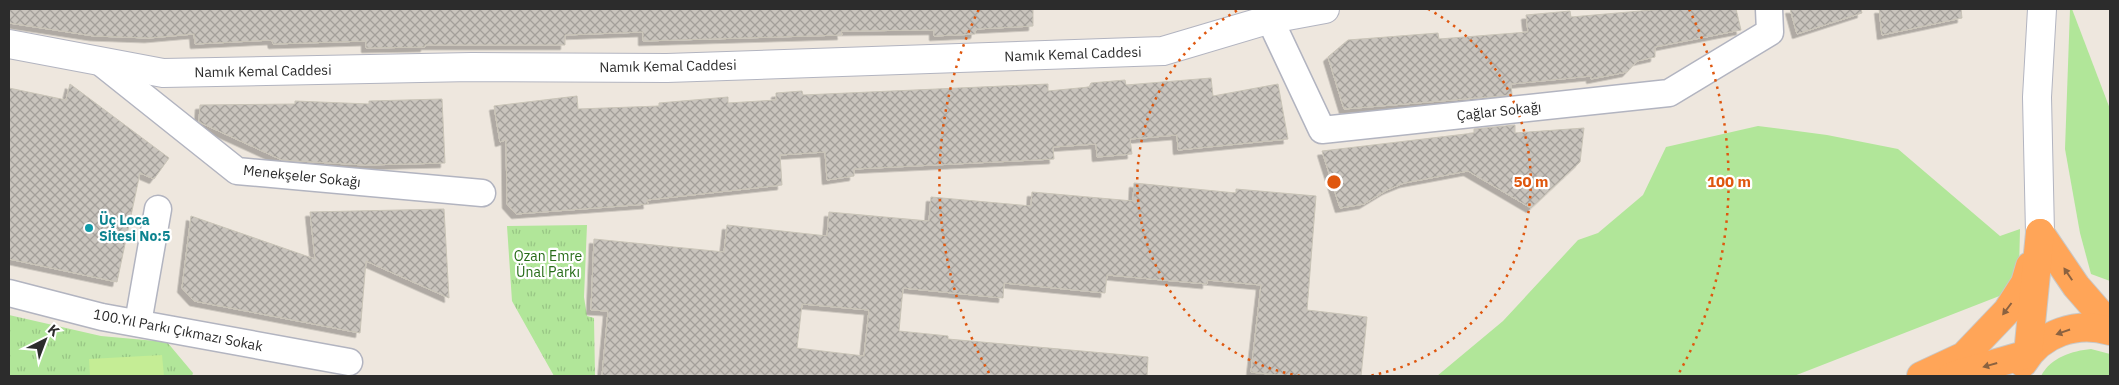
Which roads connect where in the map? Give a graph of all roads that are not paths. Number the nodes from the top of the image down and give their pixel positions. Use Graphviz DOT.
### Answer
graph roads {
  1 [pos="1324,9"];
  2 [pos="1769,9"];
  3 [pos="2042,9"];
  4 [pos="1268,14"];
  5 [pos="9,44"];
  6 [pos="99,61"];
  7 [pos="482,193"];
  8 [pos="158,209"];
  9 [pos="2040,233"];
  10 [pos="9,293"];
  11 [pos="138,324"];
  12 [pos="2110,325"];
  13 [pos="2110,331"];
  14 [pos="349,362"];
  15 [pos="2022,365"];
  16 [pos="1920,376"];
  17 [pos="1952,376"];
  1 -- 4 [label="street, Namık Kemal Caddesi"];
  2 -- 4 [label="street, Çağlar Sokağı"];
  3 -- 9 [label="street"];
  4 -- 6 [label="street, Namık Kemal Caddesi"];
  5 -- 6 [label="street, Namık Kemal Caddesi"];
  6 -- 7 [label="street, Menekşeler Sokağı"];
  8 -- 11 [label="street"];
  12 -- 9 [label="highway, one-way"];
  9 -- 15 [label="highway"];
  9 -- 16 [label="highway, one-way"];
  10 -- 11 [label="street, 100.Yıl Parkı Çıkmazı Sokak"];
  11 -- 14 [label="street, 100.Yıl Parkı Çıkmazı Sokak"];
  13 -- 15 [label="highway, one-way"];
  15 -- 17 [label="highway, one-way"];
}
